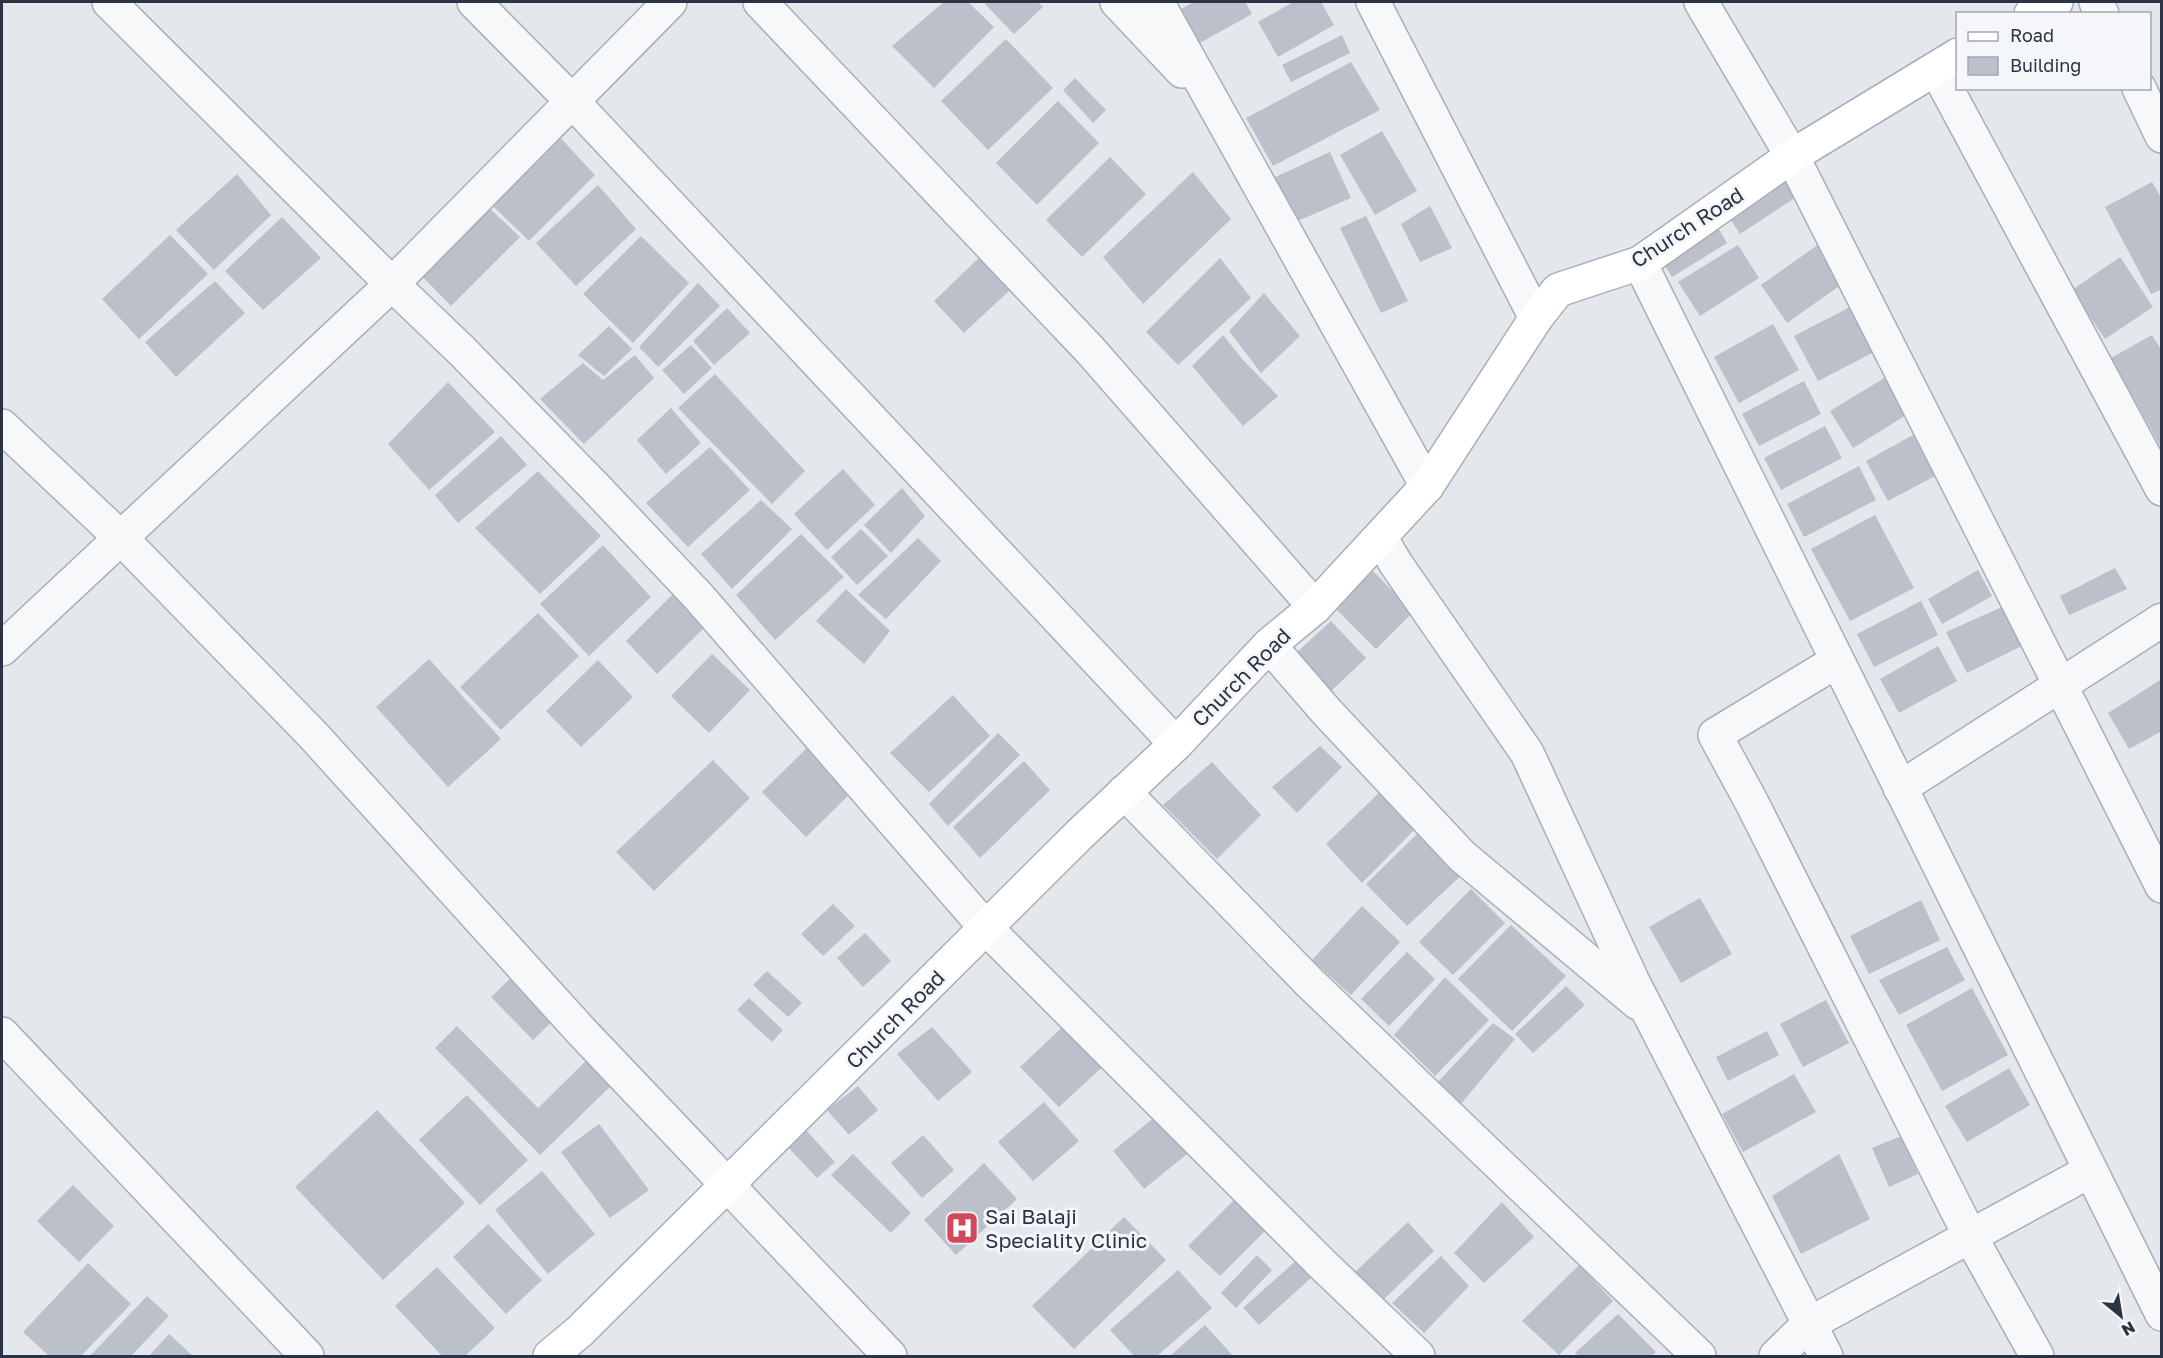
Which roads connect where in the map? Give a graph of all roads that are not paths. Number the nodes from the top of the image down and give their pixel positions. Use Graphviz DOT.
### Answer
graph roads {
  1 [pos="109,2"];
  2 [pos="474,2"];
  3 [pos="670,2"];
  4 [pos="760,2"];
  5 [pos="1117,2"];
  6 [pos="1157,2"];
  7 [pos="1373,2"];
  8 [pos="1701,2"];
  9 [pos="2056,2"];
  10 [pos="2035,12"];
  11 [pos="1947,62"];
  12 [pos="1956,80"];
  13 [pos="1961,90"];
  14 [pos="2140,90"];
  15 [pos="572,101"];
  16 [pos="1218,110"];
  17 [pos="2162,136"];
  18 [pos="1792,156"];
  19 [pos="1640,263"];
  20 [pos="392,284"];
  21 [pos="1536,318"];
  22 [pos="2,426"];
  23 [pos="1427,486"];
  24 [pos="2162,489"];
  25 [pos="1380,537"];
  26 [pos="121,538"];
  27 [pos="1315,607"];
  28 [pos="2162,620"];
  29 [pos="1269,645"];
  30 [pos="2,649"];
  31 [pos="1837,661"];
  32 [pos="2059,686"];
  33 [pos="1176,744"];
  34 [pos="1900,788"];
  35 [pos="1124,792"];
  36 [pos="2162,886"];
  37 [pos="986,928"];
  38 [pos="1649,1012"];
  39 [pos="2,1034"];
  40 [pos="2090,1171"];
  41 [pos="727,1185"];
  42 [pos="1970,1236"];
  43 [pos="2162,1314"];
  44 [pos="1809,1324"];
  45 [pos="307,1356"];
  46 [pos="549,1356"];
  47 [pos="890,1356"];
  48 [pos="1418,1356"];
  49 [pos="1699,1356"];
  50 [pos="1776,1356"];
  51 [pos="1826,1356"];
  52 [pos="2037,1356"];
  1 -- 20 [label="street"];
  2 -- 15 [label="street"];
  3 -- 15 [label="street"];
  4 -- 27 [label="street"];
  5 -- 16 [label="street"];
  6 -- 16 [label="street"];
  7 -- 21 [label="street"];
  8 -- 18 [label="street"];
  9 -- 10 [label="main road"];
  11 -- 12 [label="street"];
  11 -- 18 [label="main road, Church Road"];
  13 -- 24 [label="street"];
  14 -- 17 [label="street"];
  15 -- 20 [label="street"];
  15 -- 33 [label="street"];
  16 -- 23 [label="street"];
  18 -- 19 [label="main road, Church Road"];
  18 -- 32 [label="street"];
  19 -- 21 [label="main road, Church Road"];
  19 -- 31 [label="street"];
  20 -- 26 [label="street"];
  20 -- 37 [label="street"];
  21 -- 23 [label="main road, Church Road"];
  22 -- 26 [label="street"];
  23 -- 25 [label="main road, Church Road"];
  25 -- 27 [label="main road, Church Road"];
  25 -- 38 [label="street"];
  26 -- 30 [label="street"];
  26 -- 41 [label="street"];
  27 -- 29 [label="main road, Church Road"];
  28 -- 32 [label="street"];
  29 -- 33 [label="main road, Church Road"];
  29 -- 38 [label="street"];
  31 -- 34 [label="street"];
  31 -- 42 [label="street"];
  32 -- 34 [label="street"];
  32 -- 36 [label="street"];
  33 -- 35 [label="main road, Church Road"];
  34 -- 40 [label="street"];
  35 -- 37 [label="main road, Church Road"];
  35 -- 49 [label="street"];
  37 -- 41 [label="main road, Church Road"];
  37 -- 48 [label="street"];
  38 -- 44 [label="street"];
  39 -- 45 [label="street"];
  40 -- 42 [label="street"];
  40 -- 43 [label="street"];
  41 -- 46 [label="main road, Church Road"];
  41 -- 47 [label="street"];
  42 -- 44 [label="street"];
  42 -- 52 [label="street"];
  44 -- 50 [label="street"];
  44 -- 51 [label="street"];
}
